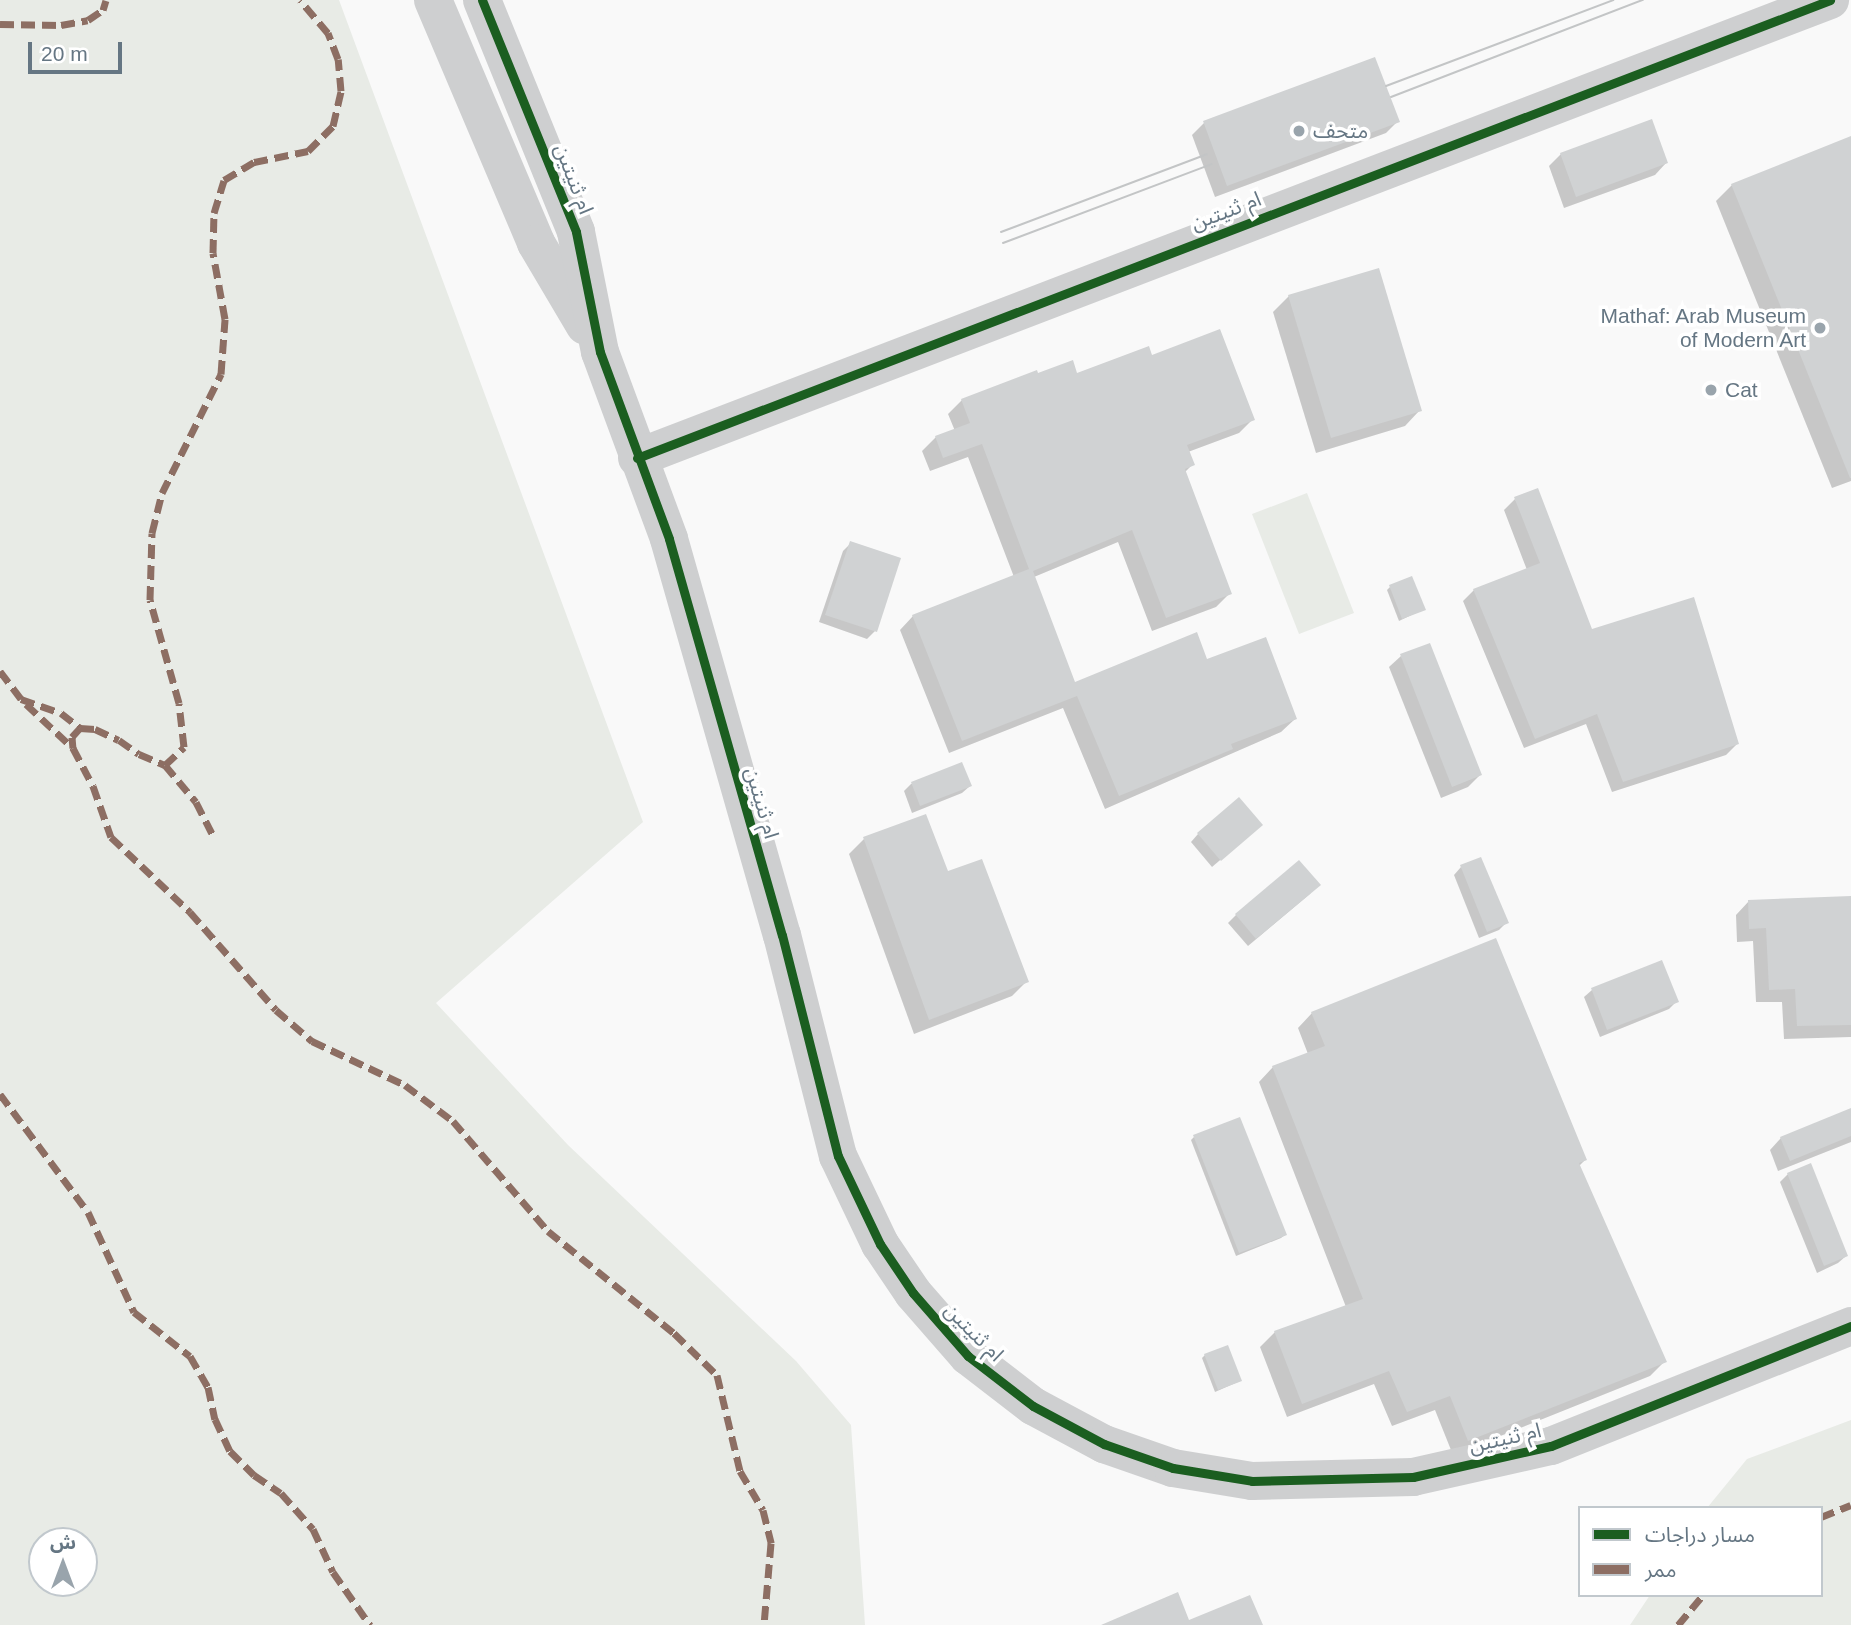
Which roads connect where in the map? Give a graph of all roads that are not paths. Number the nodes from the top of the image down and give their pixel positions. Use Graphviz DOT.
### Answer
graph roads {
  1 [pos="433,0"];
  2 [pos="1830,0"];
  3 [pos="486,10"];
  4 [pos="450,41"];
  5 [pos="532,117"];
  6 [pos="485,125"];
  7 [pos="549,168"];
  8 [pos="510,181"];
  9 [pos="600,352"];
  10 [pos="637,458"];
  11 [pos="1851,1326"];
  1 -- 4 [label="street, ام ثنيتين"];
  2 -- 10 [label="street, ام ثنيتين"];
  3 -- 4 [label="street, ام ثنيتين"];
  3 -- 5 [label="street, ام ثنيتين"];
  4 -- 6 [label="street, ام ثنيتين"];
  5 -- 6 [label="street, ام ثنيتين"];
  5 -- 7 [label="street, ام ثنيتين"];
  6 -- 8 [label="street, ام ثنيتين"];
  7 -- 8 [label="street, ام ثنيتين"];
  7 -- 9 [label="street, ام ثنيتين"];
  8 -- 9 [label="street, ام ثنيتين"];
  9 -- 10 [label="street, ام ثنيتين"];
  10 -- 11 [label="street, ام ثنيتين"];
}
